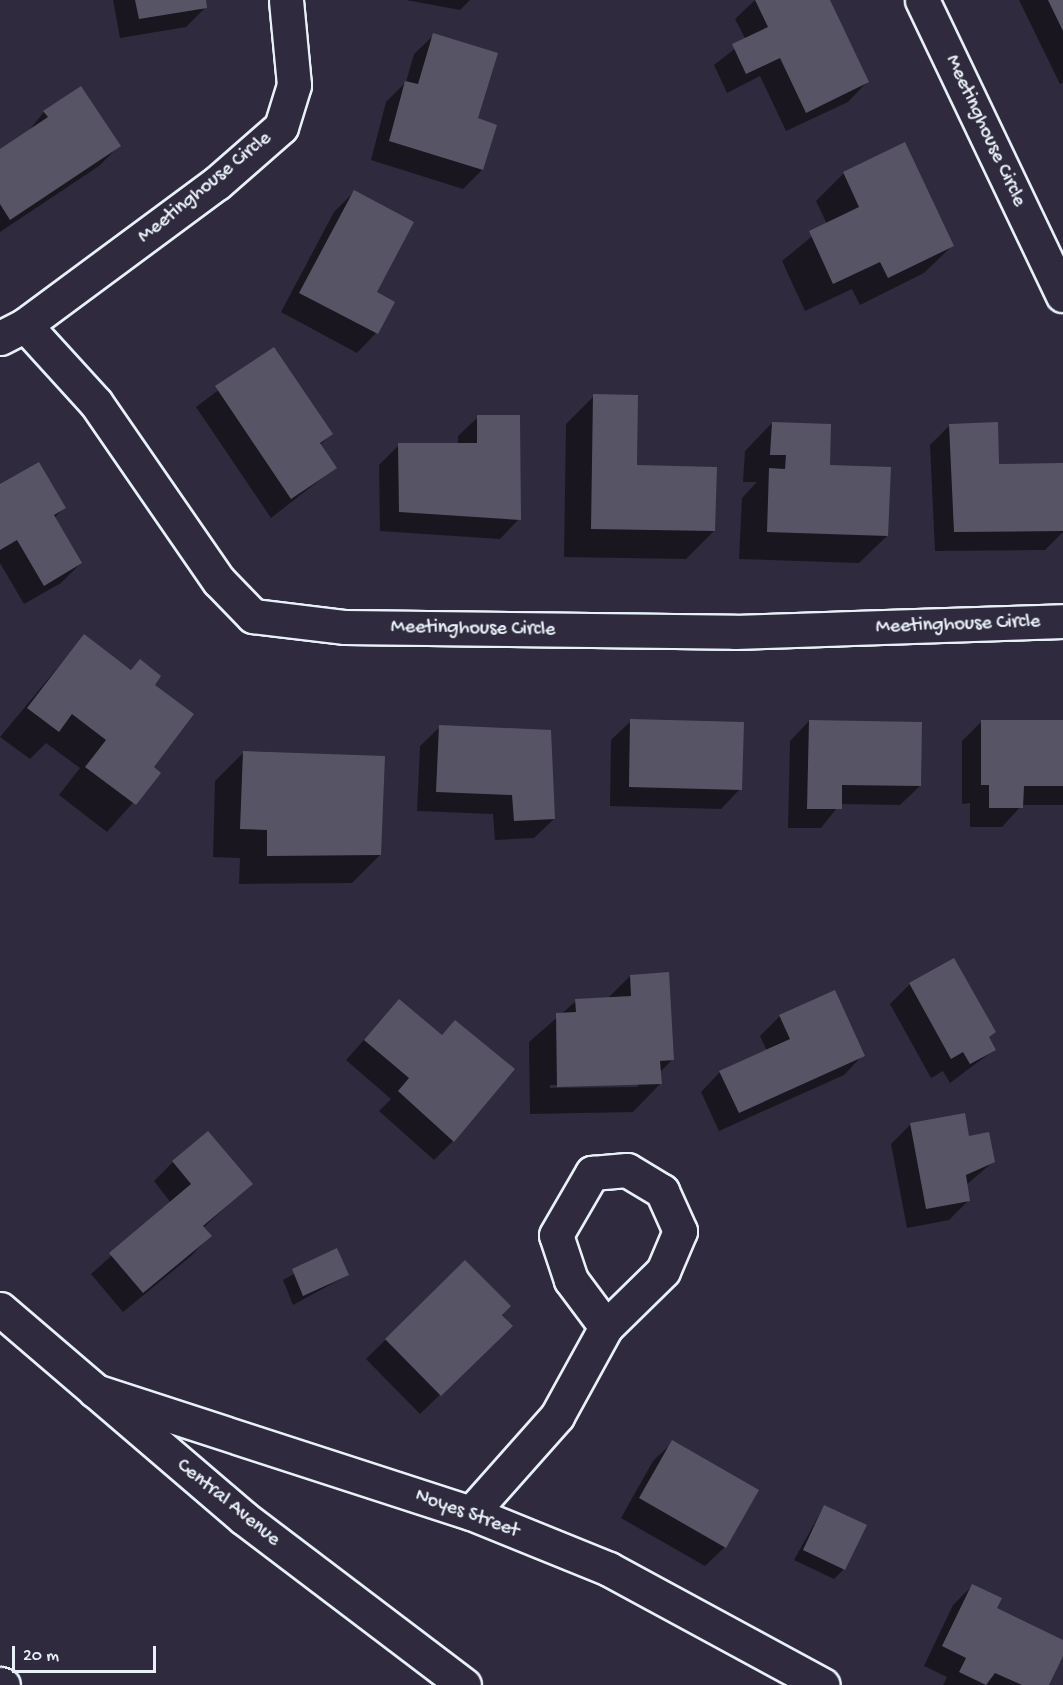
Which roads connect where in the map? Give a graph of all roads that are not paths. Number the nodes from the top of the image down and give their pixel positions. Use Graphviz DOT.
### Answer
graph roads {
  1 [pos="286,0"];
  2 [pos="922,0"];
  3 [pos="1063,295"];
  4 [pos="13,332"];
  5 [pos="1063,621"];
  6 [pos="0,1310"];
  7 [pos="606,1327"];
  8 [pos="92,1390"];
  9 [pos="471,1513"];
  10 [pos="464,1685"];
  11 [pos="822,1685"];
  1 -- 4 [label="street, Meetinghouse Circle"];
  2 -- 3 [label="street, Meetinghouse Circle"];
  4 -- 5 [label="street, Meetinghouse Circle"];
  6 -- 8 [label="street, Central Avenue"];
  7 -- 7 [label="street"];
  7 -- 9 [label="street"];
  8 -- 9 [label="street, Noyes Street"];
  8 -- 10 [label="street, Central Avenue"];
  9 -- 11 [label="street, Noyes Street"];
}
